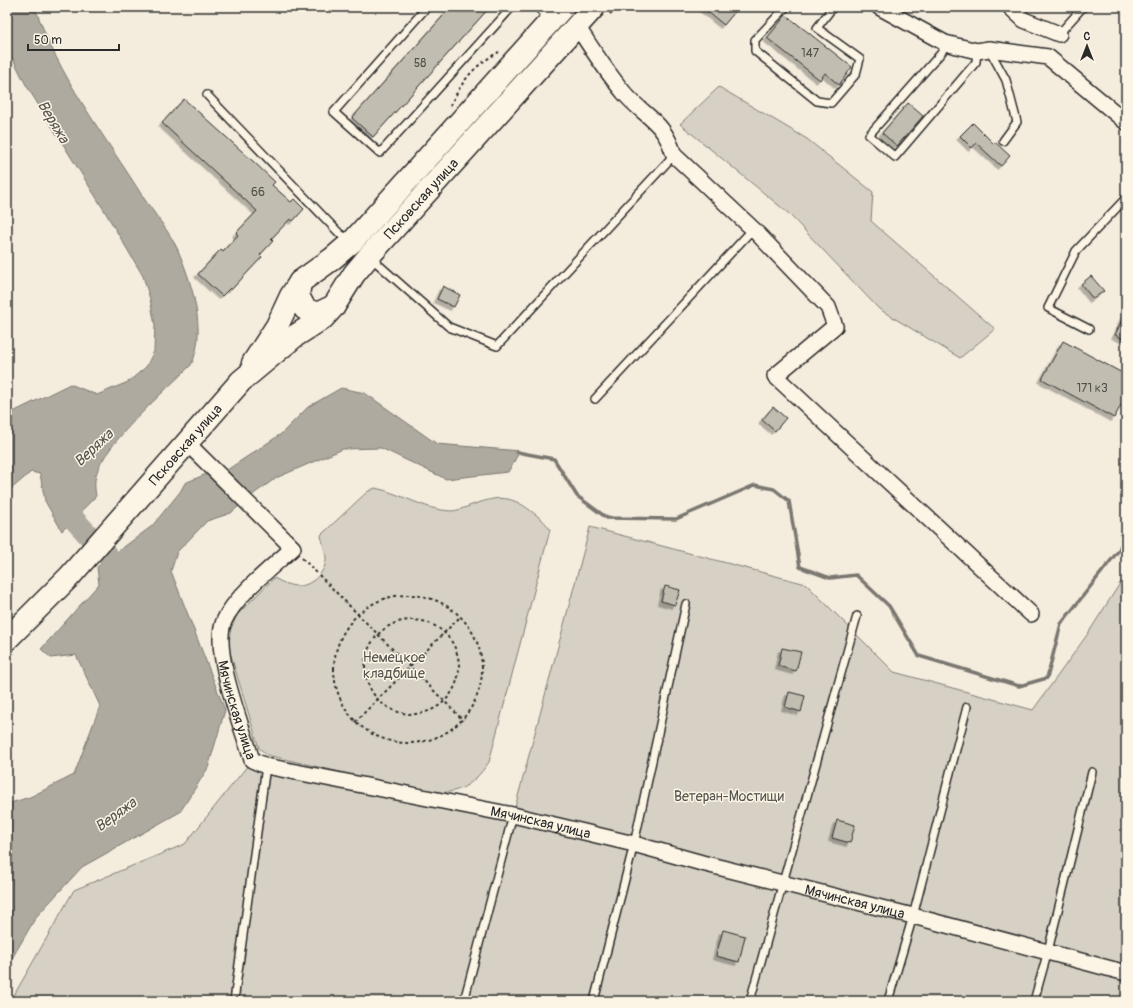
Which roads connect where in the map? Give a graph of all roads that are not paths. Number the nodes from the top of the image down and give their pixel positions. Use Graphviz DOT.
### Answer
graph roads {
  1 [pos="427,7"];
  2 [pos="594,7"];
  3 [pos="786,7"];
  4 [pos="833,7"];
  5 [pos="879,7"];
  6 [pos="1010,7"];
  7 [pos="1083,7"];
  8 [pos="510,8"];
  9 [pos="550,11"];
  10 [pos="577,26"];
  11 [pos="1059,34"];
  12 [pos="945,43"];
  13 [pos="983,50"];
  14 [pos="207,95"];
  15 [pos="1126,122"];
  16 [pos="1004,141"];
  17 [pos="674,155"];
  18 [pos="1126,198"];
  19 [pos="754,229"];
  20 [pos="353,241"];
  21 [pos="369,256"];
  22 [pos="300,282"];
  23 [pos="334,306"];
  24 [pos="1088,329"];
  25 [pos="241,381"];
  26 [pos="595,399"];
  27 [pos="186,442"];
  28 [pos="66,571"];
  29 [pos="686,604"];
  30 [pos="1031,614"];
  31 [pos="857,616"];
  32 [pos="7,634"];
  33 [pos="7,639"];
  34 [pos="967,708"];
  35 [pos="266,766"];
  36 [pos="1092,772"];
  37 [pos="513,815"];
  38 [pos="634,844"];
  39 [pos="783,883"];
  40 [pos="913,916"];
  41 [pos="1048,951"];
  42 [pos="1126,973"];
  43 [pos="234,1001"];
  44 [pos="464,1001"];
  45 [pos="594,1001"];
  46 [pos="750,1001"];
  47 [pos="888,1001"];
  48 [pos="1034,1001"];
  1 -- 8 [label="lane"];
  2 -- 10 [label="main road, Псковская улица"];
  3 -- 4 [label="lane"];
  5 -- 12 [label="street"];
  6 -- 11 [label="street"];
  7 -- 11 [label="lane"];
  9 -- 20 [label="main road, Псковская улица"];
  10 -- 17 [label="street"];
  10 -- 21 [label="main road, Псковская улица"];
  12 -- 13 [label="street"];
  12 -- 13 [label="lane"];
  13 -- 15 [label="street"];
  13 -- 16 [label="lane"];
  14 -- 20 [label="lane"];
  17 -- 19 [label="street"];
  17 -- 21 [label="lane"];
  18 -- 24 [label="lane"];
  19 -- 26 [label="lane"];
  19 -- 30 [label="street"];
  20 -- 22 [label="main road, Псковская улица"];
  21 -- 23 [label="main road, Псковская улица"];
  22 -- 23 [label="main road"];
  22 -- 25 [label="main road, Псковская улица"];
  23 -- 25 [label="main road, Псковская улица"];
  25 -- 27 [label="main road, Псковская улица"];
  27 -- 28 [label="main road, Псковская улица"];
  27 -- 35 [label="street, Мячинская улица"];
  28 -- 32 [label="main road"];
  28 -- 33 [label="main road"];
  29 -- 38 [label="lane"];
  31 -- 39 [label="lane"];
  34 -- 40 [label="lane"];
  35 -- 37 [label="street, Мячинская улица"];
  35 -- 43 [label="lane"];
  36 -- 41 [label="lane"];
  37 -- 38 [label="street, Мячинская улица"];
  37 -- 44 [label="lane"];
  38 -- 39 [label="street, Мячинская улица"];
  38 -- 45 [label="lane"];
  39 -- 40 [label="street, Мячинская улица"];
  39 -- 46 [label="lane"];
  40 -- 41 [label="street, Мячинская улица"];
  40 -- 47 [label="lane"];
  41 -- 42 [label="street, Мячинская улица"];
  41 -- 48 [label="lane"];
}
